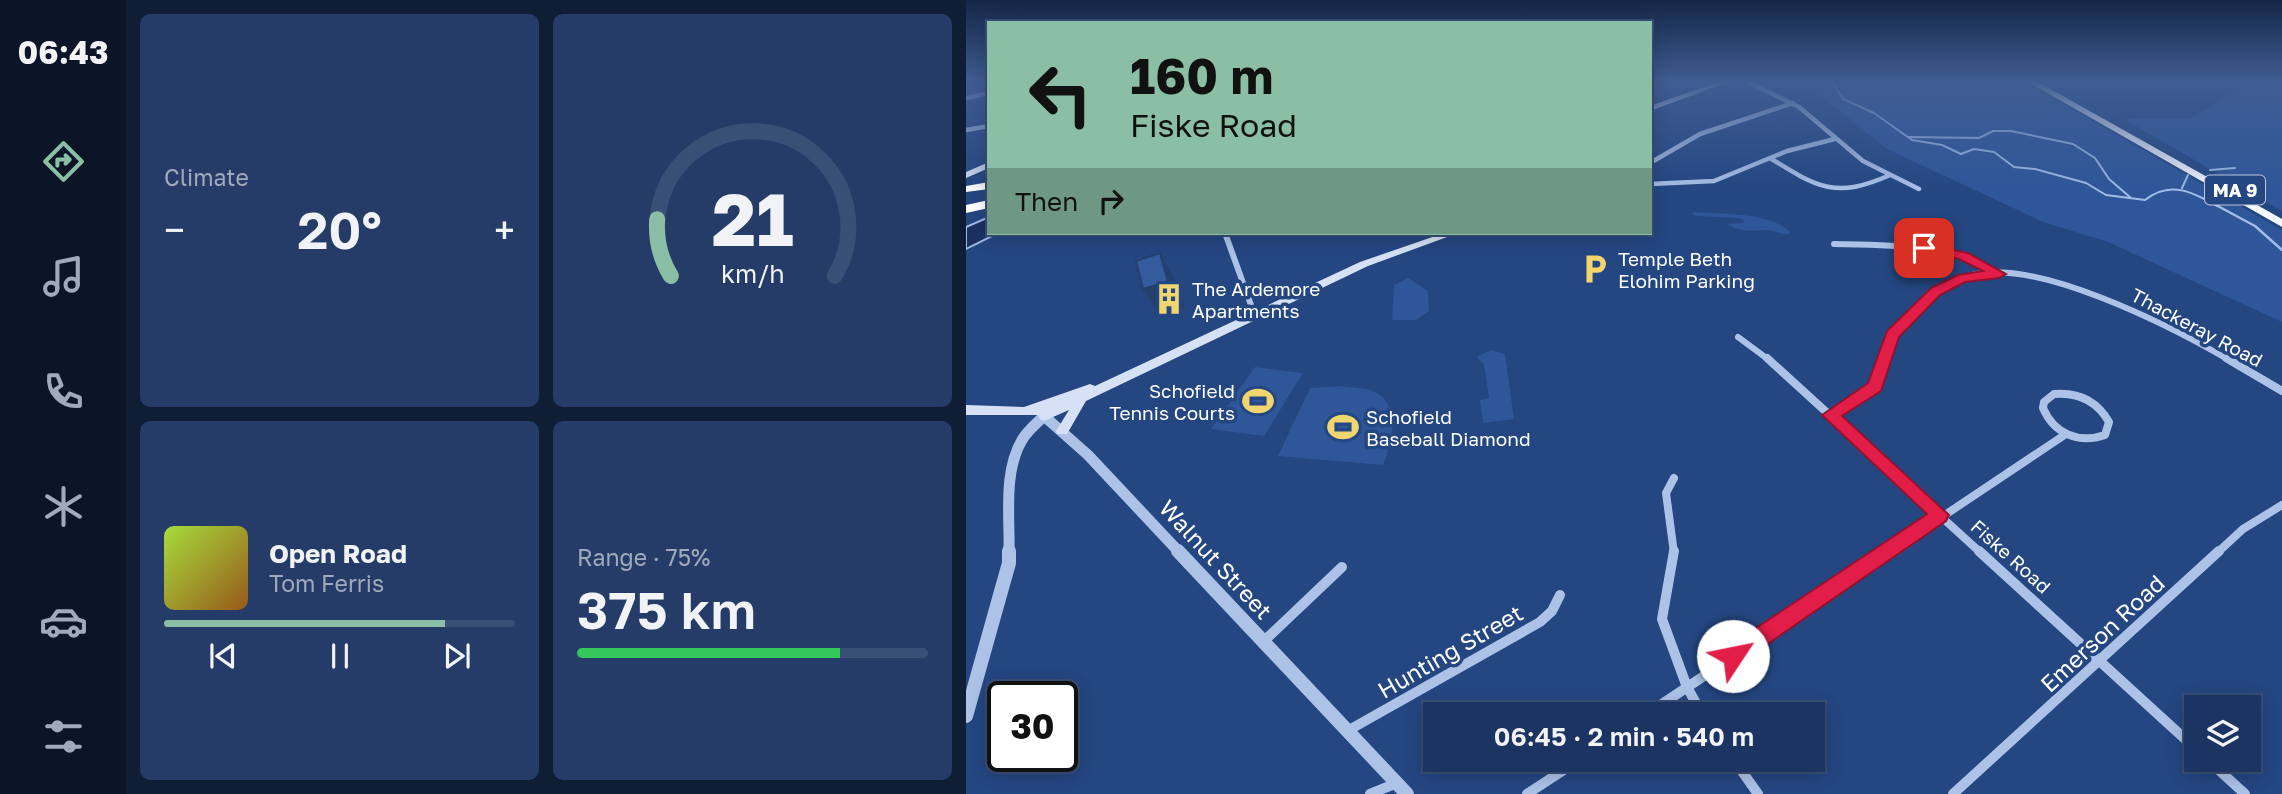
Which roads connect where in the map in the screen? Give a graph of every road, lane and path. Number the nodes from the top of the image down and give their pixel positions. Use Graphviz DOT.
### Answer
graph roads {
  1 [pos="1746,119"];
  2 [pos="1812,119"];
  3 [pos="2097,119"];
  4 [pos="2108,119"];
  5 [pos="987,126"];
  6 [pos="966,130"];
  7 [pos="1835,139"];
  8 [pos="1770,158"];
  9 [pos="1652,161"];
  10 [pos="987,166"];
  11 [pos="966,175"];
  12 [pos="1890,175"];
  13 [pos="1652,184"];
  14 [pos="987,185"];
  15 [pos="966,189"];
  16 [pos="1919,189"];
  17 [pos="987,196"];
  18 [pos="966,200"];
  19 [pos="987,204"];
  20 [pos="966,209"];
  21 [pos="2282,217"];
  22 [pos="2282,224"];
  23 [pos="1225,235"];
  24 [pos="1447,235"];
  25 [pos="1834,244"];
  26 [pos="1999,274"];
  27 [pos="1255,316"];
  28 [pos="1738,337"];
  29 [pos="1117,381"];
  30 [pos="2282,391"];
  31 [pos="1083,399"];
  32 [pos="966,410"];
  33 [pos="1027,411"];
  34 [pos="1830,415"];
  35 [pos="1044,416"];
  36 [pos="1062,431"];
  37 [pos="2066,434"];
  38 [pos="1674,478"];
  39 [pos="2282,506"];
  40 [pos="1940,515"];
  41 [pos="1342,567"];
  42 [pos="1560,595"];
  43 [pos="1264,641"];
  44 [pos="2101,661"];
  45 [pos="1687,687"];
  46 [pos="1665,702"];
  47 [pos="1695,702"];
  48 [pos="966,716"];
  49 [pos="1349,730"];
  50 [pos="2184,738"];
  51 [pos="1561,772"];
  52 [pos="1742,772"];
  53 [pos="2221,772"];
  54 [pos="1397,783"];
  55 [pos="1370,794"];
  56 [pos="1406,794"];
  57 [pos="1528,794"];
  58 [pos="1758,794"];
  59 [pos="1953,794"];
  60 [pos="2245,794"];
  1 -- 9 [label="street"];
  2 -- 7 [label="street"];
  3 -- 22 [label="highway, MA 9"];
  4 -- 21 [label="highway, MA 9"];
  5 -- 6 [label="street"];
  7 -- 8 [label="street"];
  7 -- 12 [label="street"];
  8 -- 12 [label="street"];
  8 -- 13 [label="street"];
  10 -- 11 [label="main road"];
  12 -- 16 [label="street"];
  14 -- 15 [label="highway"];
  17 -- 18 [label="highway"];
  19 -- 20 [label="highway"];
  23 -- 27 [label="street"];
  24 -- 27 [label="main road"];
  25 -- 26 [label="street"];
  26 -- 30 [label="street, Thackeray Road"];
  26 -- 34 [label="street, Thackeray Road"];
  27 -- 29 [label="main road"];
  28 -- 34 [label="street, Fiske Road"];
  29 -- 31 [label="main road"];
  29 -- 33 [label="main road"];
  29 -- 35 [label="main road"];
  31 -- 35 [label="main road"];
  31 -- 36 [label="main road"];
  32 -- 33 [label="main road, Walnut Street"];
  33 -- 35 [label="main road, Walnut Street"];
  34 -- 40 [label="street, Fiske Road"];
  35 -- 36 [label="street, Walnut Street"];
  35 -- 48 [label="street"];
  36 -- 43 [label="street, Walnut Street"];
  37 -- 37 [label="street"];
  37 -- 40 [label="street"];
  38 -- 45 [label="street"];
  39 -- 44 [label="street, Emerson Road"];
  40 -- 44 [label="street, Fiske Road"];
  40 -- 45 [label="street"];
  41 -- 43 [label="street"];
  42 -- 49 [label="street, Hunting Street"];
  43 -- 49 [label="street, Walnut Street"];
  44 -- 50 [label="street, Fiske Road"];
  44 -- 59 [label="street, Emerson Road"];
  45 -- 46 [label="street"];
  45 -- 47 [label="street"];
  49 -- 54 [label="street, Walnut Street"];
  51 -- 57 [label="street"];
  52 -- 58 [label="street"];
  53 -- 60 [label="street"];
  54 -- 55 [label="street"];
  54 -- 56 [label="street, Walnut Street"];
}
